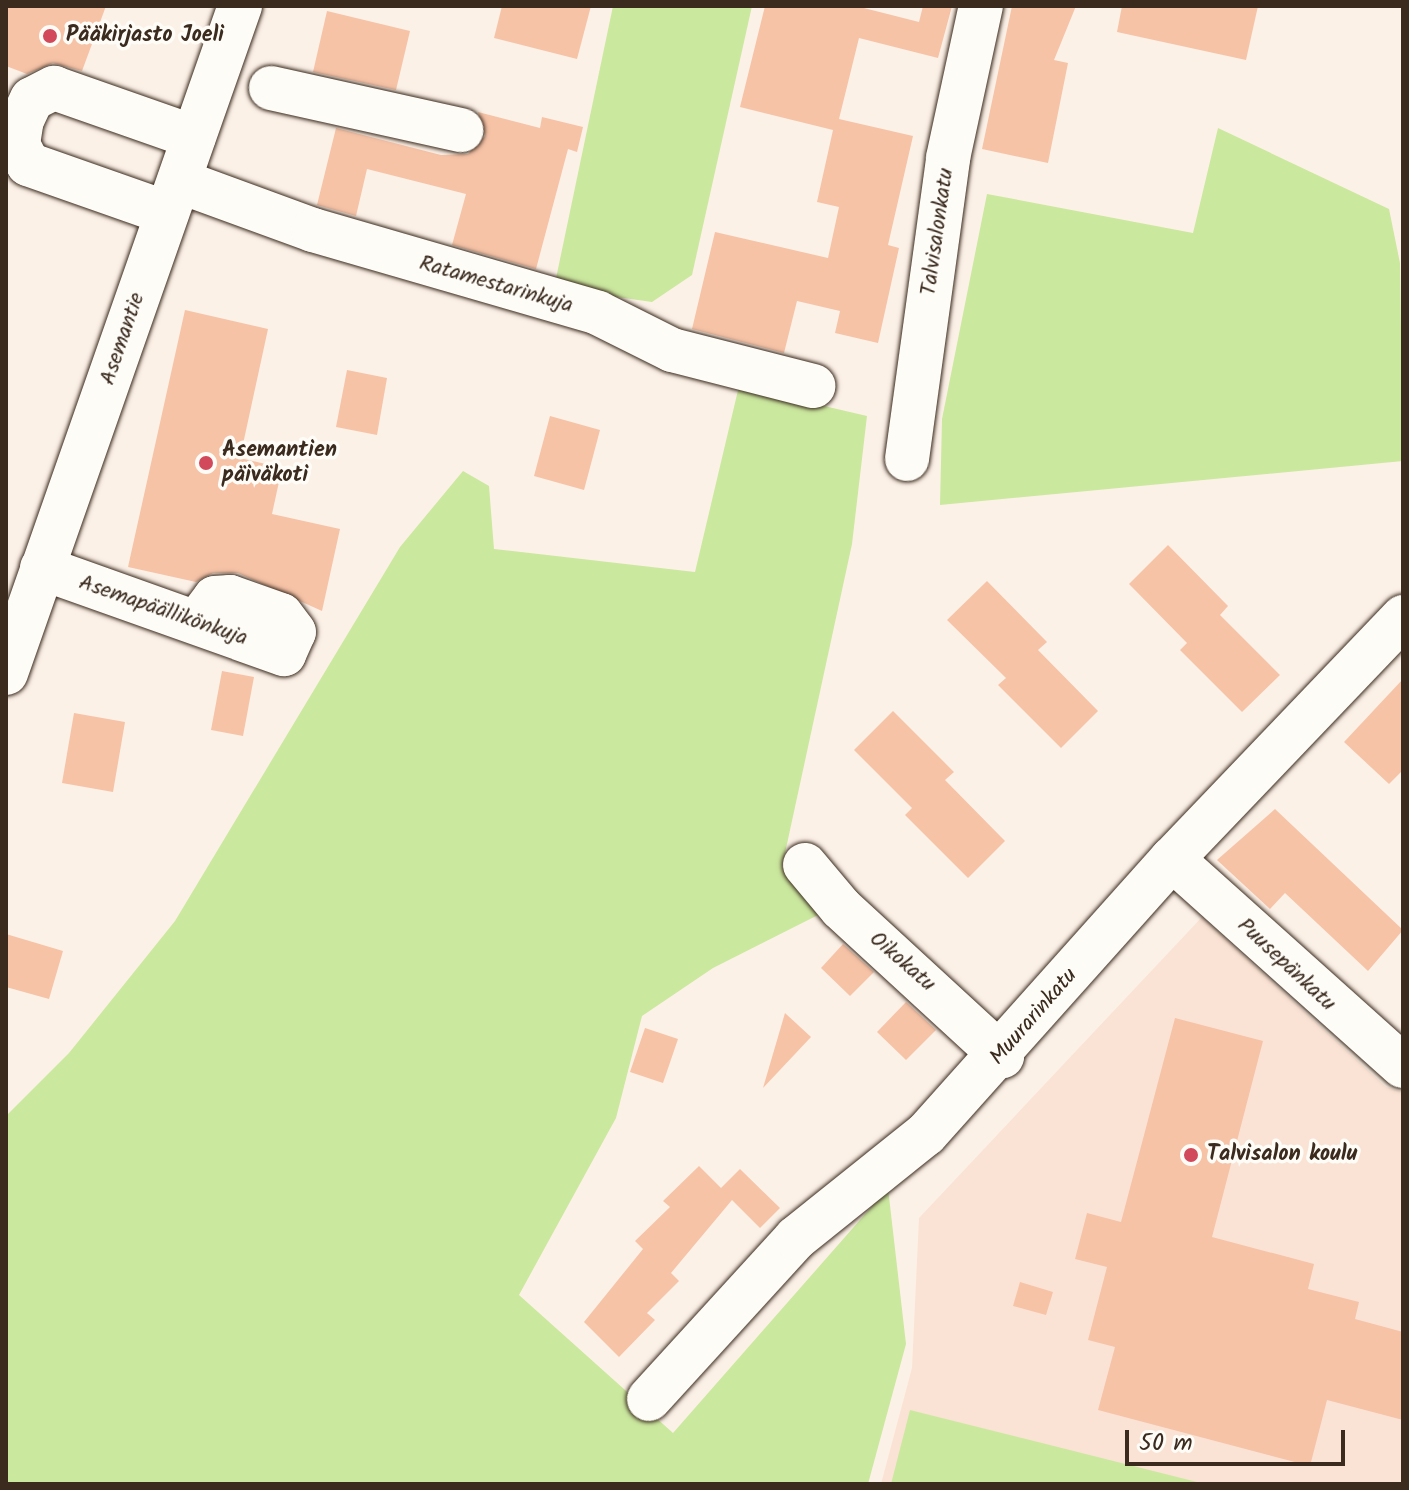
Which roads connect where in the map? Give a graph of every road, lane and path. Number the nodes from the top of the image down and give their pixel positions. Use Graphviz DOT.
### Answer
graph roads {
  1 [pos="240,6"];
  2 [pos="981,6"];
  3 [pos="271,88"];
  4 [pos="461,130"];
  5 [pos="194,137"];
  6 [pos="173,197"];
  7 [pos="813,386"];
  8 [pos="907,459"];
  9 [pos="42,568"];
  10 [pos="1403,617"];
  11 [pos="284,654"];
  12 [pos="6,673"];
  13 [pos="1172,859"];
  14 [pos="805,865"];
  15 [pos="1002,1056"];
  16 [pos="1403,1066"];
  17 [pos="649,1399"];
  1 -- 5 [label="street, Asemantie"];
  2 -- 8 [label="street, Talvisalonkatu"];
  3 -- 4 [label="street"];
  5 -- 6 [label="street, Asemantie"];
  5 -- 6 [label="street, Ratamestarinkuja"];
  6 -- 7 [label="street, Ratamestarinkuja"];
  6 -- 9 [label="street, Asemantie"];
  9 -- 11 [label="street, Asemapäällikönkuja"];
  9 -- 12 [label="street, Asemantie"];
  10 -- 13 [label="street, Muurarinkatu"];
  13 -- 15 [label="street, Muurarinkatu"];
  13 -- 16 [label="street, Puusepänkatu"];
  14 -- 15 [label="street, Oikokatu"];
  15 -- 17 [label="street, Muurarinkatu"];
}
